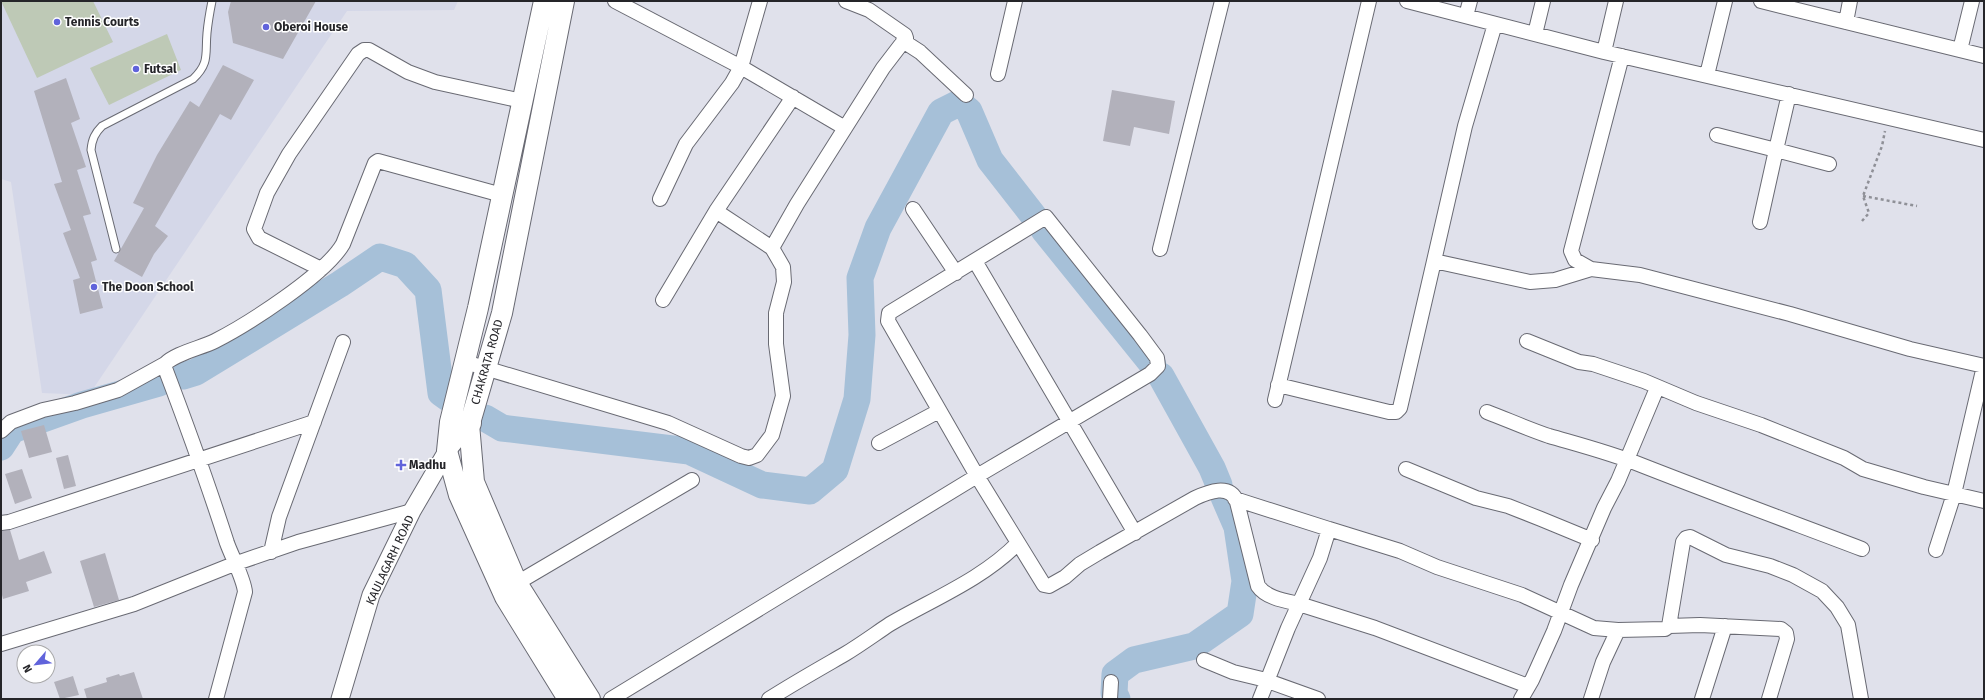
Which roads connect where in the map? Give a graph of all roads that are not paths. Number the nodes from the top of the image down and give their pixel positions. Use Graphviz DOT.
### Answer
graph roads {
  1 [pos="212,1"];
  2 [pos="544,1"];
  3 [pos="564,1"];
  4 [pos="615,1"];
  5 [pos="760,1"];
  6 [pos="846,1"];
  7 [pos="1015,1"];
  8 [pos="1222,1"];
  9 [pos="1369,1"];
  10 [pos="1407,1"];
  11 [pos="1470,1"];
  12 [pos="1543,1"];
  13 [pos="1616,1"];
  14 [pos="1725,1"];
  15 [pos="1761,1"];
  16 [pos="1850,1"];
  17 [pos="1972,1"];
  18 [pos="1466,16"];
  19 [pos="1846,22"];
  20 [pos="1495,24"];
  21 [pos="1535,34"];
  22 [pos="903,41"];
  23 [pos="1960,50"];
  24 [pos="1604,52"];
  25 [pos="1622,56"];
  26 [pos="1984,56"];
  27 [pos="741,67"];
  28 [pos="998,74"];
  29 [pos="1707,75"];
  30 [pos="1789,94"];
  31 [pos="966,95"];
  32 [pos="794,97"];
  33 [pos="522,101"];
  34 [pos="845,128"];
  35 [pos="1717,135"];
  36 [pos="1984,140"];
  37 [pos="1776,150"];
  38 [pos="1829,164"];
  39 [pos="502,194"];
  40 [pos="660,199"];
  41 [pos="913,209"];
  42 [pos="716,211"];
  43 [pos="1760,222"];
  44 [pos="772,248"];
  45 [pos="116,249"];
  46 [pos="1160,249"];
  47 [pos="975,261"];
  48 [pos="1434,261"];
  49 [pos="321,269"];
  50 [pos="1591,269"];
  51 [pos="956,272"];
  52 [pos="663,300"];
  53 [pos="1526,341"];
  54 [pos="343,342"];
  55 [pos="465,362"];
  56 [pos="165,364"];
  57 [pos="1984,366"];
  58 [pos="486,368"];
  59 [pos="1278,385"];
  60 [pos="1657,388"];
  61 [pos="1274,400"];
  62 [pos="939,411"];
  63 [pos="1487,412"];
  64 [pos="1070,421"];
  65 [pos="314,422"];
  66 [pos="470,424"];
  67 [pos="1,431"];
  68 [pos="879,443"];
  69 [pos="447,451"];
  70 [pos="200,460"];
  71 [pos="1627,460"];
  72 [pos="1406,469"];
  73 [pos="976,476"];
  74 [pos="692,480"];
  75 [pos="1954,494"];
  76 [pos="1235,499"];
  77 [pos="1984,501"];
  78 [pos="412,511"];
  79 [pos="1,523"];
  80 [pos="1329,529"];
  81 [pos="1135,533"];
  82 [pos="1592,540"];
  83 [pos="1018,543"];
  84 [pos="1862,549"];
  85 [pos="1936,550"];
  86 [pos="271,552"];
  87 [pos="234,564"];
  88 [pos="517,583"];
  89 [pos="1300,604"];
  90 [pos="1562,614"];
  91 [pos="1669,626"];
  92 [pos="1725,626"];
  93 [pos="1618,630"];
  94 [pos="1,644"];
  95 [pos="1204,660"];
  96 [pos="1267,680"];
  97 [pos="1111,682"];
  98 [pos="1528,686"];
  99 [pos="216,699"];
  100 [pos="340,699"];
  101 [pos="568,699"];
  102 [pos="590,699"];
  103 [pos="611,699"];
  104 [pos="768,699"];
  105 [pos="1110,699"];
  106 [pos="1260,699"];
  107 [pos="1318,699"];
  108 [pos="1521,699"];
  109 [pos="1591,699"];
  110 [pos="1702,699"];
  111 [pos="1769,699"];
  112 [pos="1861,699"];
  1 -- 45 [label="lane"];
  2 -- 33 [label="main road, CHAKRATA ROAD"];
  3 -- 58 [label="main road, CHAKRATA ROAD"];
  4 -- 27 [label="street"];
  5 -- 27 [label="street"];
  6 -- 22 [label="street"];
  7 -- 28 [label="street"];
  8 -- 46 [label="street"];
  9 -- 59 [label="street"];
  10 -- 18 [label="street"];
  11 -- 18 [label="street"];
  12 -- 21 [label="street"];
  13 -- 24 [label="street"];
  14 -- 29 [label="street"];
  15 -- 19 [label="street"];
  16 -- 19 [label="street"];
  17 -- 23 [label="street"];
  18 -- 20 [label="street"];
  19 -- 23 [label="street"];
  20 -- 21 [label="street"];
  20 -- 48 [label="street"];
  21 -- 24 [label="street"];
  22 -- 31 [label="street"];
  22 -- 34 [label="street"];
  23 -- 26 [label="street"];
  24 -- 25 [label="street"];
  25 -- 29 [label="street"];
  25 -- 50 [label="street"];
  27 -- 32 [label="street"];
  27 -- 40 [label="street"];
  29 -- 30 [label="street"];
  30 -- 36 [label="street"];
  30 -- 37 [label="street"];
  32 -- 34 [label="street"];
  32 -- 42 [label="street"];
  33 -- 39 [label="main road, CHAKRATA ROAD"];
  33 -- 49 [label="street"];
  34 -- 44 [label="street"];
  35 -- 37 [label="street"];
  37 -- 38 [label="street"];
  37 -- 43 [label="street"];
  39 -- 49 [label="street"];
  39 -- 55 [label="main road, CHAKRATA ROAD"];
  41 -- 51 [label="street"];
  42 -- 44 [label="street"];
  42 -- 52 [label="street"];
  44 -- 58 [label="street"];
  47 -- 51 [label="street"];
  47 -- 64 [label="street"];
  47 -- 64 [label="street"];
  48 -- 50 [label="street"];
  48 -- 59 [label="street"];
  49 -- 56 [label="street"];
  50 -- 57 [label="street"];
  51 -- 62 [label="street"];
  53 -- 60 [label="street"];
  54 -- 65 [label="street"];
  55 -- 58 [label="street"];
  55 -- 69 [label="main road, CHAKRATA ROAD"];
  56 -- 67 [label="street"];
  56 -- 70 [label="street"];
  57 -- 75 [label="street"];
  58 -- 66 [label="main road, CHAKRATA ROAD"];
  59 -- 61 [label="street"];
  60 -- 71 [label="street"];
  60 -- 75 [label="street"];
  62 -- 68 [label="street"];
  62 -- 73 [label="street"];
  63 -- 71 [label="street"];
  64 -- 73 [label="street"];
  64 -- 81 [label="street"];
  65 -- 70 [label="street"];
  65 -- 86 [label="street"];
  66 -- 69 [label="street, KAULAGARH ROAD"];
  66 -- 88 [label="main road, CHAKRATA ROAD"];
  69 -- 78 [label="street, KAULAGARH ROAD"];
  69 -- 101 [label="main road, CHAKRATA ROAD"];
  70 -- 79 [label="street"];
  70 -- 87 [label="street"];
  71 -- 82 [label="street"];
  71 -- 84 [label="street"];
  72 -- 82 [label="street"];
  73 -- 83 [label="street"];
  73 -- 103 [label="street"];
  74 -- 88 [label="street"];
  75 -- 77 [label="street"];
  75 -- 85 [label="street"];
  76 -- 80 [label="street"];
  76 -- 81 [label="street"];
  76 -- 89 [label="street"];
  78 -- 86 [label="street"];
  78 -- 100 [label="street, KAULAGARH ROAD"];
  80 -- 89 [label="street"];
  80 -- 90 [label="street"];
  81 -- 83 [label="street"];
  82 -- 90 [label="street"];
  83 -- 104 [label="street"];
  86 -- 87 [label="street"];
  87 -- 94 [label="street"];
  87 -- 99 [label="street"];
  88 -- 102 [label="main road, CHAKRATA ROAD"];
  89 -- 96 [label="street"];
  89 -- 98 [label="street"];
  90 -- 93 [label="street"];
  90 -- 98 [label="street"];
  91 -- 92 [label="street"];
  91 -- 93 [label="street"];
  91 -- 112 [label="street"];
  92 -- 110 [label="street"];
  92 -- 111 [label="street"];
  93 -- 109 [label="street"];
  95 -- 96 [label="street"];
  96 -- 106 [label="street"];
  96 -- 107 [label="street"];
  97 -- 105 [label="street"];
  98 -- 108 [label="street"];
}
